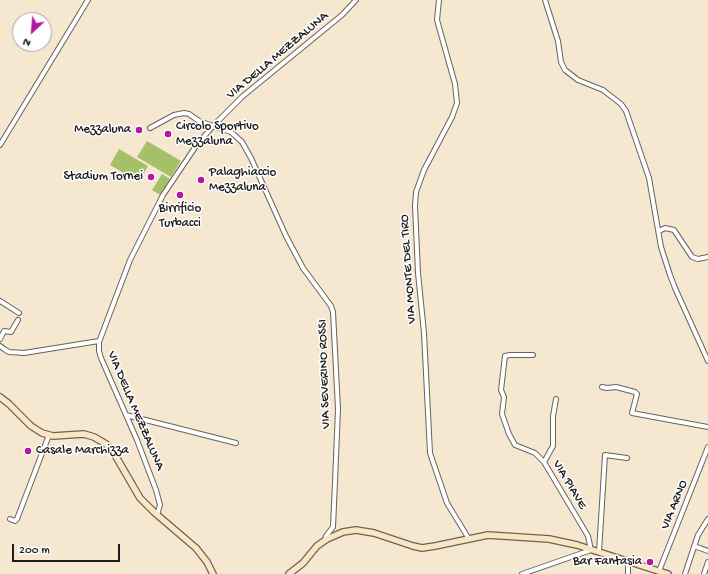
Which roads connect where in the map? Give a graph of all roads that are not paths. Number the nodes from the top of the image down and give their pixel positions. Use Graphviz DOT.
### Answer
graph roads {
  1 [pos="88,0"];
  2 [pos="356,0"];
  3 [pos="439,0"];
  4 [pos="545,0"];
  5 [pos="212,126"];
  6 [pos="150,128"];
  7 [pos="0,145"];
  8 [pos="659,230"];
  9 [pos="708,258"];
  10 [pos="0,301"];
  11 [pos="19,313"];
  12 [pos="18,320"];
  13 [pos="0,339"];
  14 [pos="99,341"];
  15 [pos="0,346"];
  16 [pos="533,356"];
  17 [pos="708,361"];
  18 [pos="602,387"];
  19 [pos="0,397"];
  20 [pos="556,399"];
  21 [pos="126,415"];
  22 [pos="708,427"];
  23 [pos="49,435"];
  24 [pos="236,443"];
  25 [pos="708,447"];
  26 [pos="628,458"];
  27 [pos="544,462"];
  28 [pos="157,516"];
  29 [pos="10,519"];
  30 [pos="708,519"];
  31 [pos="469,539"];
  32 [pos="325,540"];
  33 [pos="694,546"];
  34 [pos="591,550"];
  35 [pos="708,551"];
  36 [pos="599,552"];
  37 [pos="628,561"];
  38 [pos="708,562"];
  39 [pos="659,571"];
  40 [pos="213,574"];
  41 [pos="289,574"];
  42 [pos="522,574"];
  43 [pos="628,574"];
  44 [pos="668,574"];
  45 [pos="685,574"];
  46 [pos="704,574"];
  1 -- 7 [label="street"];
  2 -- 5 [label="street, VIA DELLA MEZZALUNA"];
  3 -- 31 [label="street, VIA MONTE DEL TIRO"];
  4 -- 8 [label="street"];
  5 -- 6 [label="street"];
  5 -- 14 [label="street, VIA DELLA MEZZALUNA"];
  5 -- 32 [label="street, VIA SEVERINO ROSSI"];
  8 -- 9 [label="street"];
  8 -- 17 [label="street"];
  10 -- 11 [label="street"];
  12 -- 13 [label="street"];
  14 -- 15 [label="street"];
  14 -- 21 [label="street, VIA DELLA MEZZALUNA"];
  16 -- 27 [label="street, VIA PIAVE"];
  18 -- 22 [label="street"];
  19 -- 23 [label="street"];
  20 -- 27 [label="street"];
  21 -- 24 [label="street"];
  21 -- 28 [label="street, VIA DELLA MEZZALUNA"];
  23 -- 28 [label="street"];
  23 -- 29 [label="street"];
  25 -- 39 [label="street, VIA ARNO"];
  26 -- 36 [label="street"];
  27 -- 34 [label="street, VIA PIAVE"];
  28 -- 40 [label="street"];
  30 -- 33 [label="street"];
  31 -- 32 [label="street"];
  31 -- 34 [label="street"];
  32 -- 41 [label="street"];
  33 -- 35 [label="street"];
  33 -- 45 [label="street"];
  34 -- 36 [label="street"];
  34 -- 42 [label="street"];
  36 -- 37 [label="street"];
  37 -- 39 [label="street"];
  37 -- 43 [label="street"];
  38 -- 46 [label="street"];
  39 -- 44 [label="street"];
}
